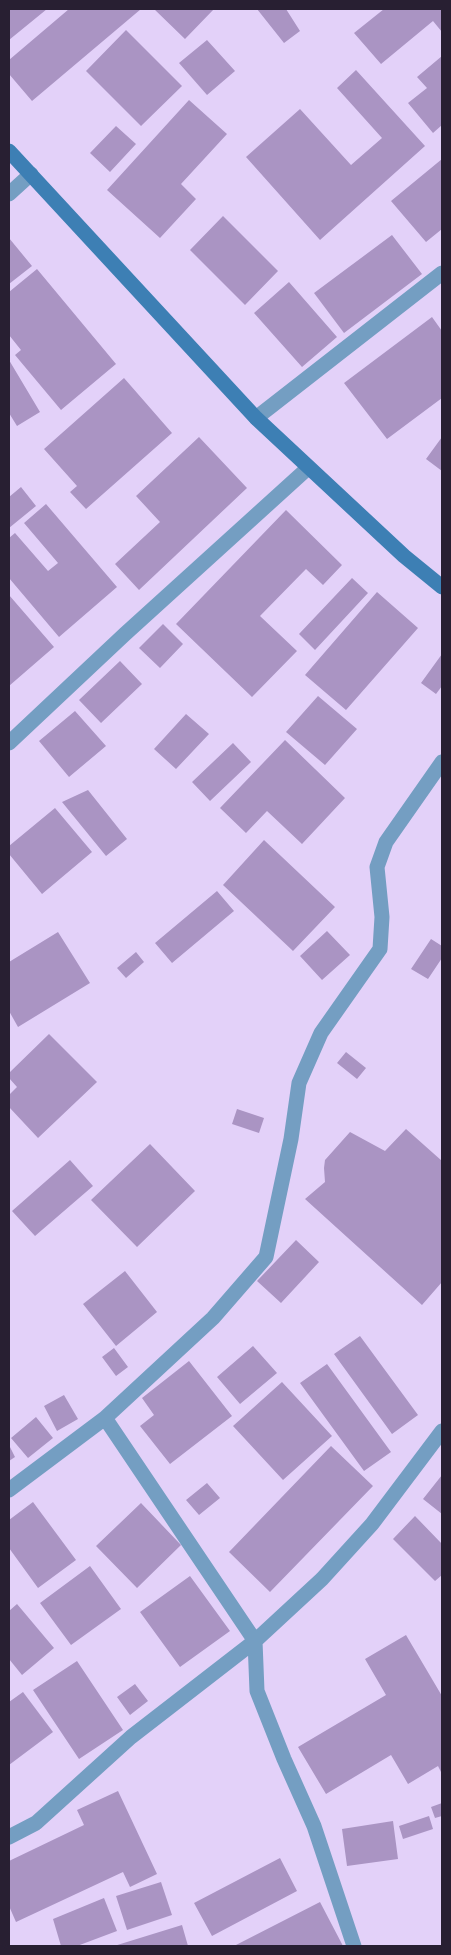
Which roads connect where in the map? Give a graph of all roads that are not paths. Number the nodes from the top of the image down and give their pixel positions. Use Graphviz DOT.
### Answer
graph roads {
  1 [pos="9,151"];
  2 [pos="31,174"];
  3 [pos="9,194"];
  4 [pos="442,272"];
  5 [pos="256,418"];
  6 [pos="308,468"];
  7 [pos="442,588"];
  8 [pos="9,743"];
  9 [pos="442,762"];
  10 [pos="105,1418"];
  11 [pos="442,1431"];
  12 [pos="9,1490"];
  13 [pos="256,1641"];
  14 [pos="9,1837"];
  15 [pos="354,1946"];
  1 -- 2 [label="main road"];
  2 -- 3 [label="street"];
  2 -- 5 [label="main road"];
  4 -- 5 [label="street"];
  5 -- 6 [label="main road"];
  6 -- 7 [label="main road"];
  6 -- 8 [label="street"];
  9 -- 10 [label="street"];
  10 -- 12 [label="street"];
  10 -- 13 [label="street"];
  11 -- 13 [label="street"];
  13 -- 14 [label="street"];
  13 -- 15 [label="street"];
}
